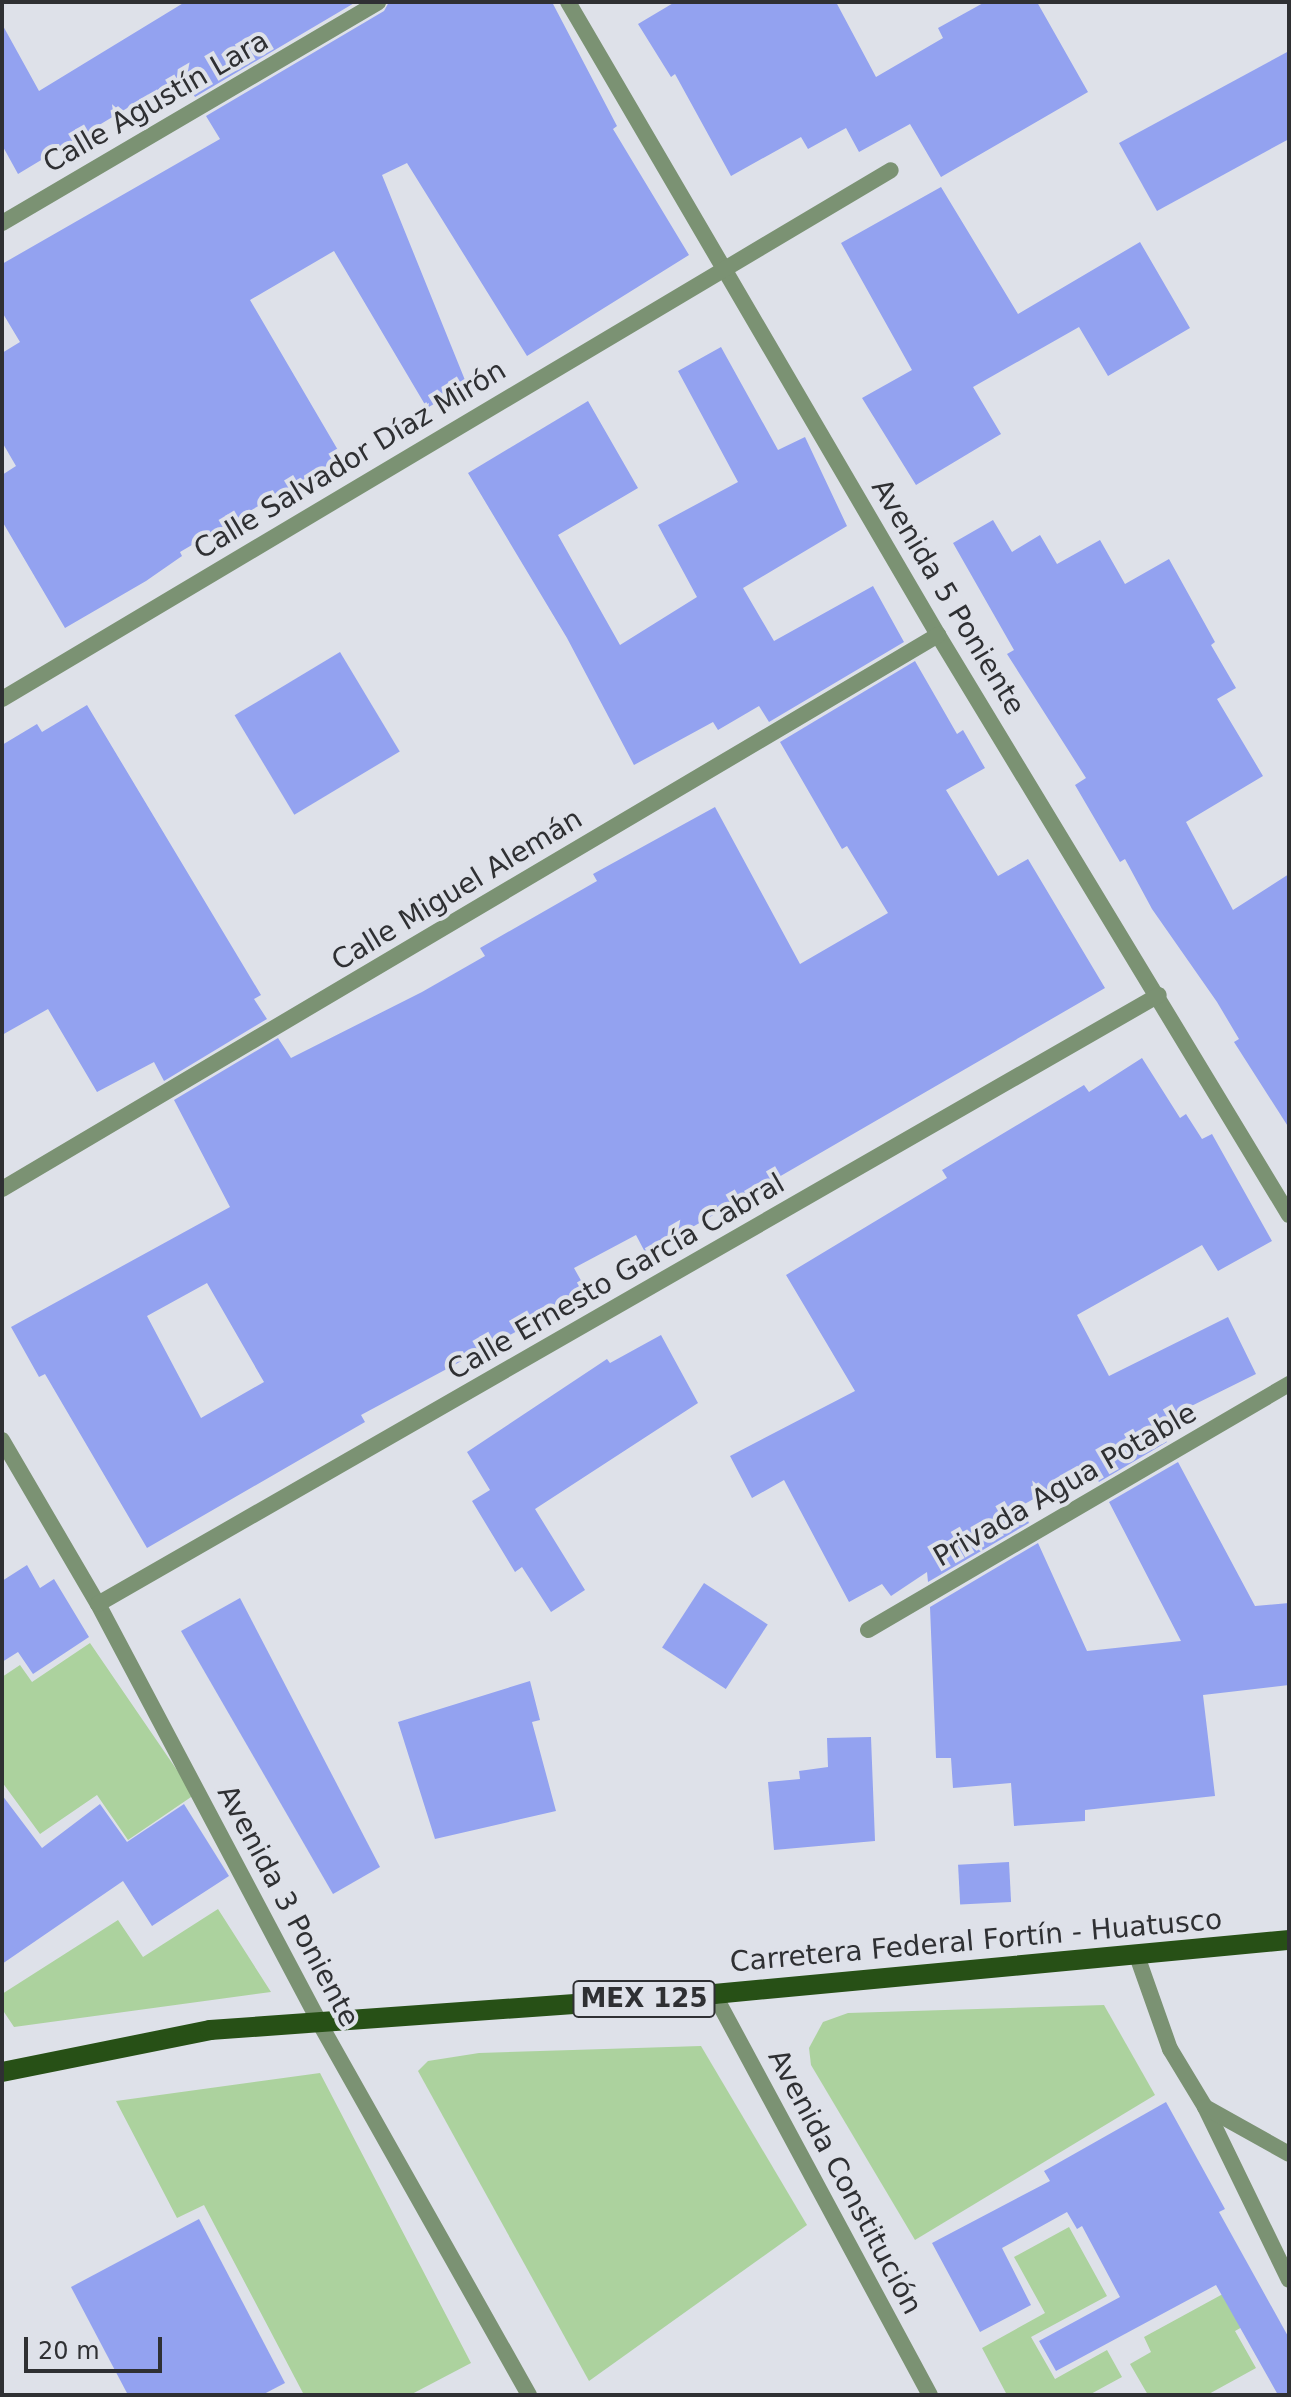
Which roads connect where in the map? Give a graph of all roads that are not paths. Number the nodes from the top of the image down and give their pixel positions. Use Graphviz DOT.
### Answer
graph roads {
  1 [pos="378,2"];
  2 [pos="568,2"];
  3 [pos="891,170"];
  4 [pos="2,223"];
  5 [pos="725,265"];
  6 [pos="938,635"];
  7 [pos="2,699"];
  8 [pos="1159,995"];
  9 [pos="2,1189"];
  10 [pos="1289,1215"];
  11 [pos="1289,1384"];
  12 [pos="2,1440"];
  13 [pos="98,1604"];
  14 [pos="868,1630"];
  15 [pos="1289,1940"];
  16 [pos="1137,1956"];
  17 [pos="714,1994"];
  18 [pos="320,2024"];
  19 [pos="2,2072"];
  20 [pos="1205,2107"];
  21 [pos="1289,2154"];
  22 [pos="1289,2280"];
  23 [pos="529,2395"];
  24 [pos="930,2395"];
  1 -- 4 [label="street, Calle Agustín Lara"];
  2 -- 5 [label="street, Avenida 5 Poniente"];
  3 -- 5 [label="street, Calle Salvador Díaz Mirón"];
  5 -- 6 [label="street, Avenida 5 Poniente"];
  5 -- 7 [label="street, Calle Salvador Díaz Mirón"];
  6 -- 8 [label="street, Avenida 5 Poniente"];
  6 -- 9 [label="street, Calle Miguel Alemán"];
  8 -- 10 [label="street, Avenida 5 Poniente"];
  8 -- 13 [label="street, Calle Ernesto García Cabral"];
  11 -- 14 [label="street, Privada Agua Potable"];
  12 -- 13 [label="street, Avenida 3 Poniente"];
  13 -- 18 [label="street, Avenida 3 Poniente"];
  15 -- 16 [label="main road, Carretera Federal Fortín - Huatusco / MEX 125"];
  16 -- 17 [label="main road, Carretera Federal Fortín - Huatusco / MEX 125"];
  16 -- 20 [label="street"];
  17 -- 18 [label="main road, Carretera Federal Fortín - Huatusco / MEX 125"];
  17 -- 24 [label="street, Avenida Constitución"];
  18 -- 19 [label="main road, Carretera Federal Fortín - Huatusco / MEX 125"];
  18 -- 23 [label="street, Avenida 3 Poniente"];
  20 -- 21 [label="street"];
  20 -- 22 [label="street"];
}
